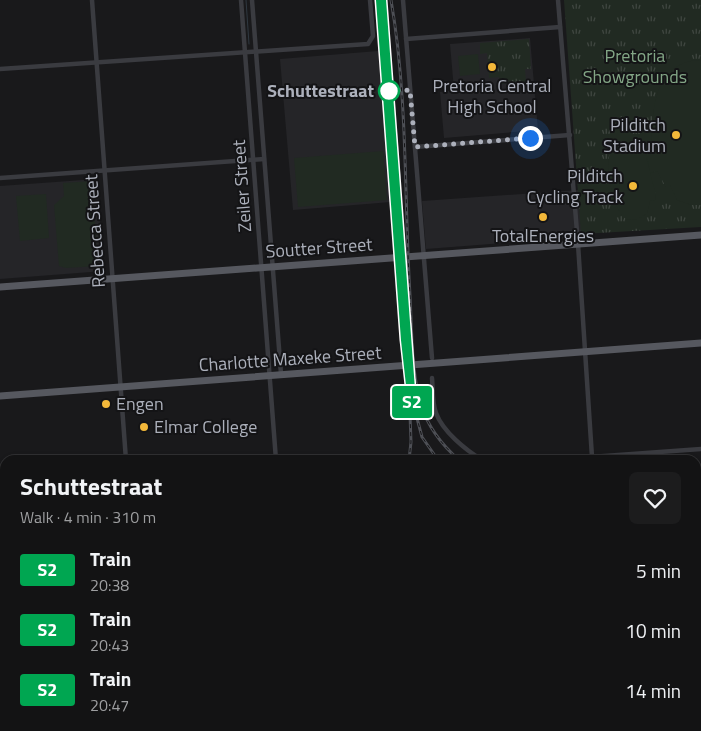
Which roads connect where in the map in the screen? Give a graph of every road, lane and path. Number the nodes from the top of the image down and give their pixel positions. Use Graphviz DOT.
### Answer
graph roads {
  1 [pos="92,0"];
  2 [pos="241,0"];
  3 [pos="252,0"];
  4 [pos="370,0"];
  5 [pos="403,0"];
  6 [pos="558,0"];
  7 [pos="560,27"];
  8 [pos="406,39"];
  9 [pos="245,52"];
  10 [pos="256,52"];
  11 [pos="96,62"];
  12 [pos="0,69"];
  13 [pos="570,135"];
  14 [pos="415,147"];
  15 [pos="264,159"];
  16 [pos="254,160"];
  17 [pos="104,170"];
  18 [pos="0,178"];
  19 [pos="701,235"];
  20 [pos="578,244"];
  21 [pos="424,255"];
  22 [pos="272,266"];
  23 [pos="262,267"];
  24 [pos="112,278"];
  25 [pos="0,287"];
  26 [pos="701,343"];
  27 [pos="585,352"];
  28 [pos="432,358"];
  29 [pos="281,374"];
  30 [pos="270,376"];
  31 [pos="432,378"];
  32 [pos="121,387"];
  33 [pos="0,396"];
  34 [pos="701,449"];
  35 [pos="126,455"];
  36 [pos="276,455"];
  37 [pos="476,455"];
  38 [pos="592,455"];
  39 [pos="608,455"];
  1 -- 11 [label="street, Rebecca Street"];
  2 -- 9 [label="street, Zeiler Street"];
  3 -- 10 [label="street, Zeiler Street"];
  4 -- 10 [label="street"];
  5 -- 8 [label="street"];
  6 -- 7 [label="street"];
  7 -- 8 [label="street"];
  7 -- 13 [label="street"];
  8 -- 14 [label="street"];
  9 -- 10 [label="street"];
  9 -- 11 [label="street"];
  9 -- 16 [label="street, Zeiler Street"];
  10 -- 15 [label="street, Zeiler Street"];
  11 -- 12 [label="street"];
  11 -- 17 [label="street, Rebecca Street"];
  13 -- 14 [label="street"];
  13 -- 20 [label="street"];
  14 -- 21 [label="street"];
  15 -- 16 [label="street"];
  15 -- 22 [label="street, Zeiler Street"];
  16 -- 17 [label="street"];
  16 -- 23 [label="street, Zeiler Street"];
  17 -- 18 [label="street"];
  17 -- 24 [label="street, Rebecca Street"];
  19 -- 20 [label="main road, Soutter Street"];
  20 -- 21 [label="main road, Soutter Street"];
  20 -- 27 [label="street"];
  21 -- 22 [label="main road, Soutter Street"];
  21 -- 28 [label="street"];
  22 -- 23 [label="main road, Soutter Street"];
  22 -- 29 [label="street, Zeiler Street"];
  23 -- 24 [label="main road, Soutter Street"];
  23 -- 30 [label="street, Zeiler Street"];
  24 -- 25 [label="main road, Soutter Street"];
  24 -- 32 [label="street, Rebecca Street"];
  26 -- 27 [label="main road, Charlotte Maxeke Street"];
  27 -- 29 [label="main road, Charlotte Maxeke Street"];
  27 -- 38 [label="street"];
  29 -- 30 [label="main road, Charlotte Maxeke Street"];
  30 -- 32 [label="main road, Charlotte Maxeke Street"];
  30 -- 36 [label="street, Zeiler Street"];
  31 -- 37 [label="street"];
  32 -- 33 [label="main road, Charlotte Maxeke Street"];
  32 -- 35 [label="street, Rebecca Street"];
  34 -- 39 [label="street"];
}
